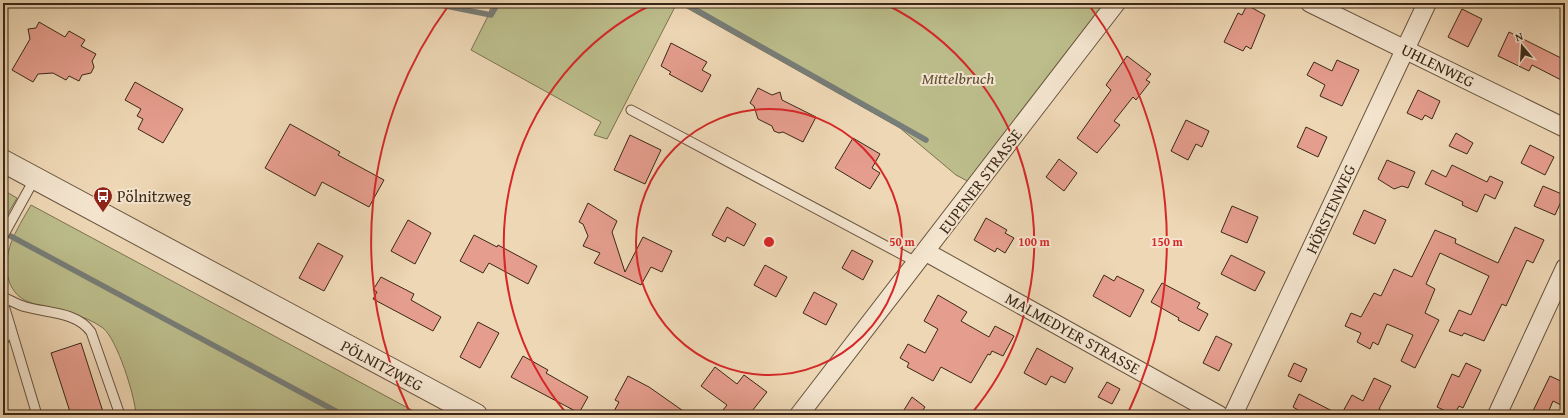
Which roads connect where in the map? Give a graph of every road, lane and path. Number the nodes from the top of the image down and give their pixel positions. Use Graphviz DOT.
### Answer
graph roads {
  1 [pos="1116,3"];
  2 [pos="1310,3"];
  3 [pos="1427,3"];
  4 [pos="1405,49"];
  5 [pos="631,110"];
  6 [pos="1565,128"];
  7 [pos="3,160"];
  8 [pos="35,178"];
  9 [pos="3,236"];
  10 [pos="922,257"];
  11 [pos="1565,268"];
  12 [pos="3,296"];
  13 [pos="3,302"];
  14 [pos="10,328"];
  15 [pos="3,341"];
  16 [pos="37,415"];
  17 [pos="120,415"];
  18 [pos="476,415"];
  19 [pos="799,415"];
  20 [pos="1219,415"];
  21 [pos="1233,415"];
  22 [pos="1497,415"];
  1 -- 10 [label="street, EUPENER STRASSE"];
  2 -- 4 [label="street, UHLENWEG"];
  3 -- 4 [label="street, HÖRSTENWEG"];
  4 -- 6 [label="street, UHLENWEG"];
  4 -- 21 [label="street, HÖRSTENWEG"];
  5 -- 10 [label="lane"];
  7 -- 8 [label="street, PÖLNITZWEG"];
  8 -- 9 [label="lane"];
  8 -- 18 [label="street, PÖLNITZWEG"];
  10 -- 19 [label="street, EUPENER STRASSE"];
  10 -- 20 [label="street, MALMEDYER STRASSE"];
  11 -- 22 [label="street"];
  12 -- 17 [label="lane"];
  13 -- 14 [label="lane"];
  14 -- 15 [label="lane"];
  14 -- 16 [label="lane"];
}
